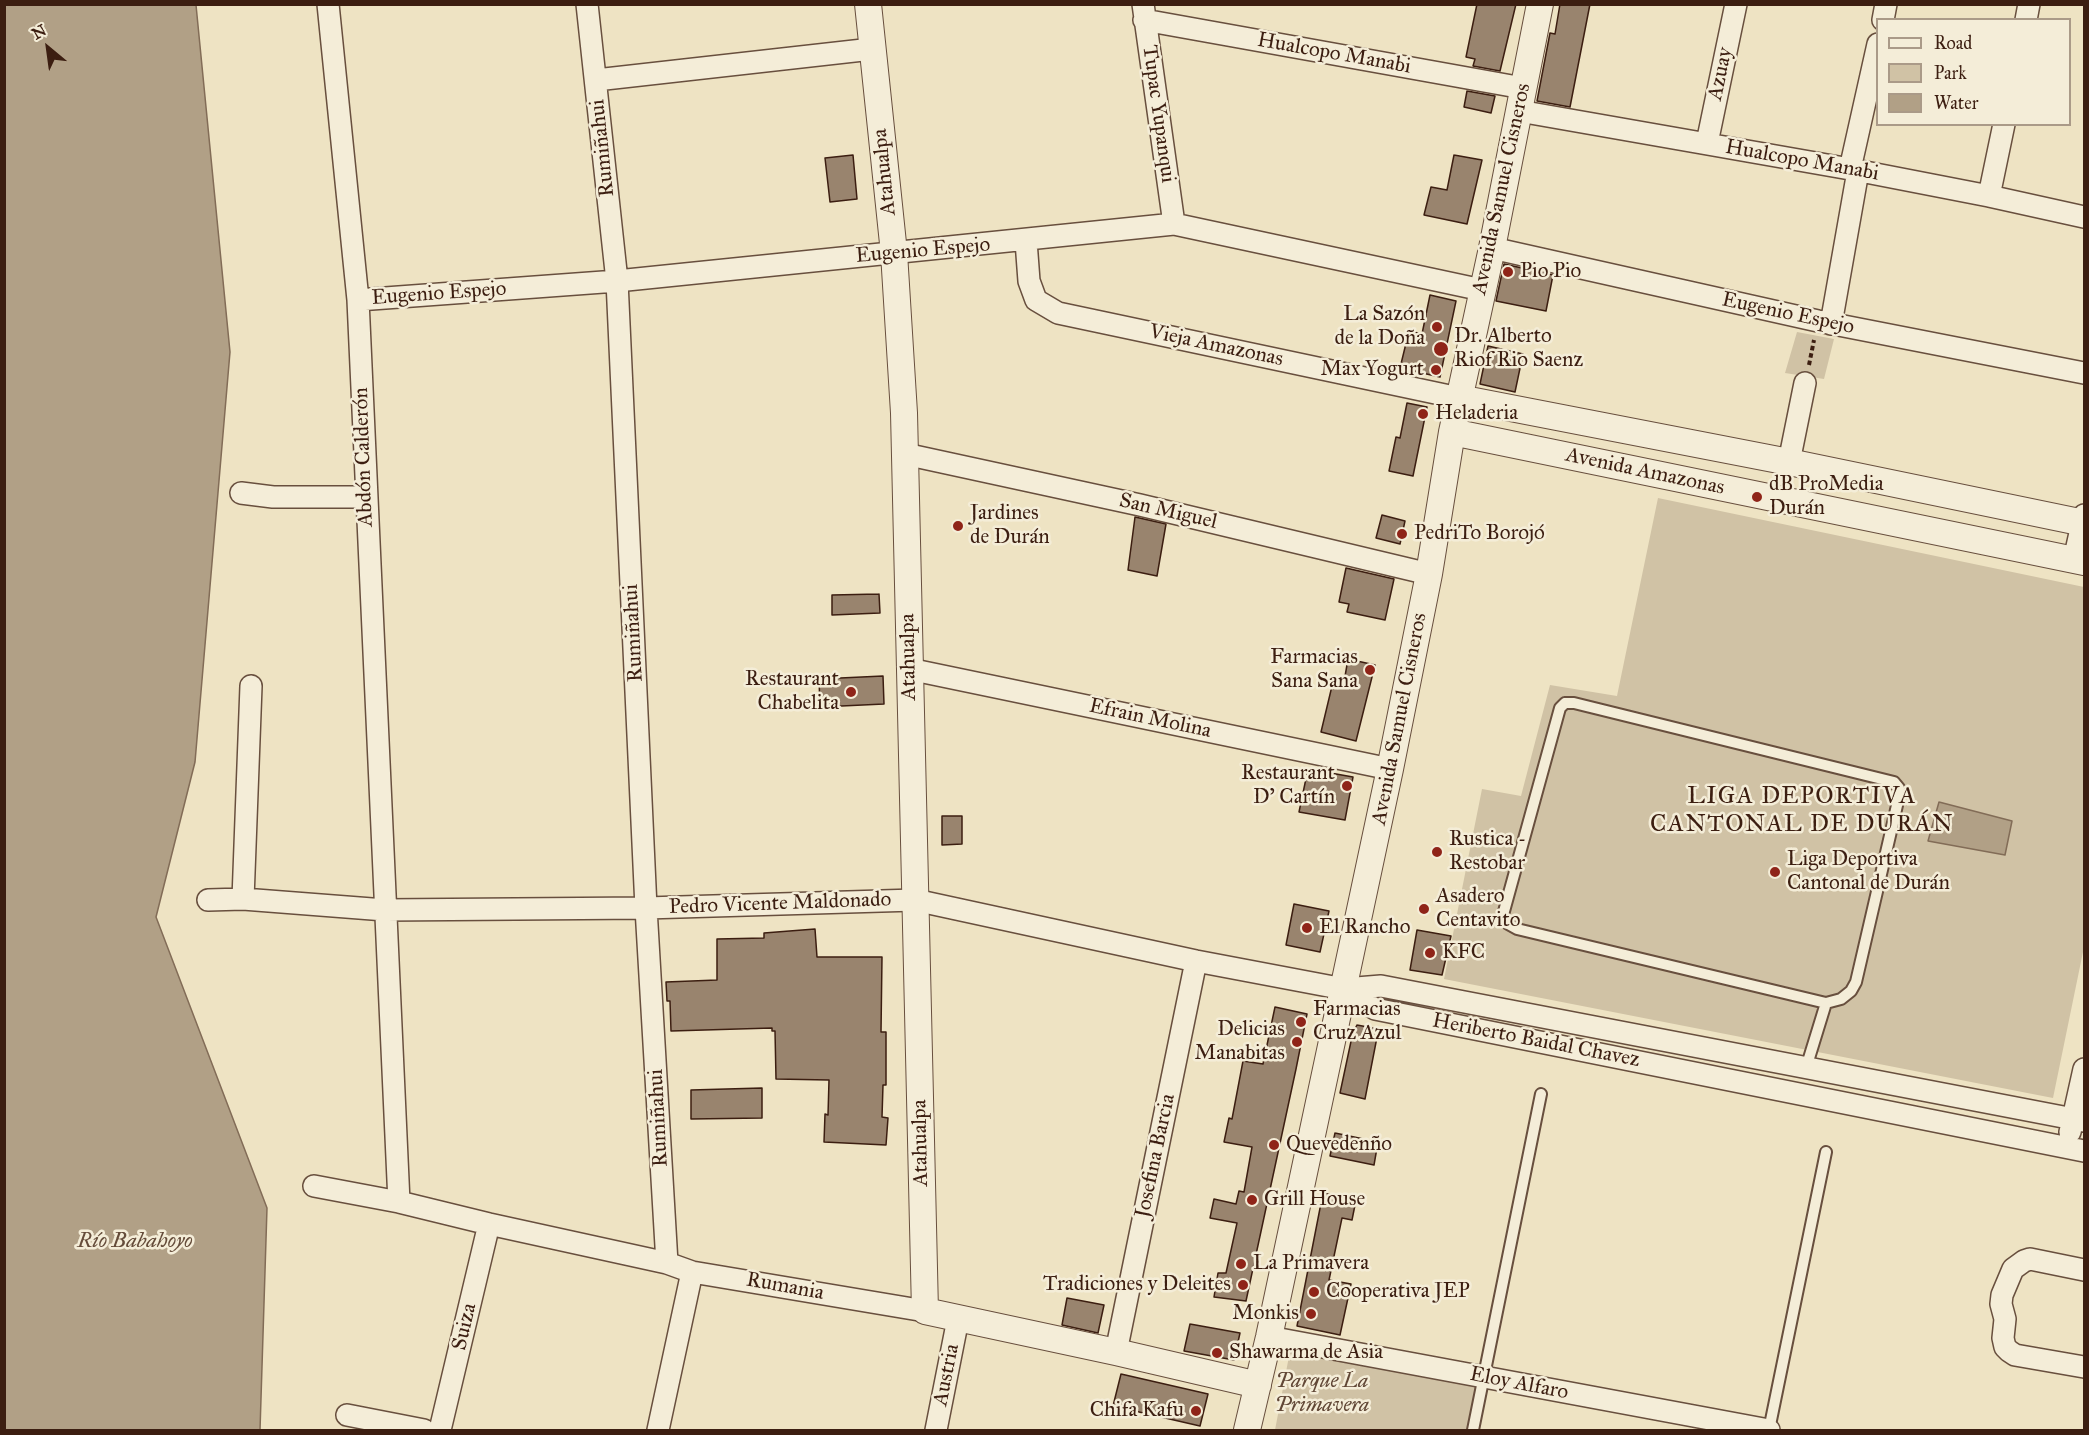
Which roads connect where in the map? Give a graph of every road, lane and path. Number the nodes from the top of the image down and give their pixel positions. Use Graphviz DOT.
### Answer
graph roads {
  1 [pos="328,4"];
  2 [pos="587,4"];
  3 [pos="867,4"];
  4 [pos="1540,4"];
  5 [pos="1736,4"];
  6 [pos="1144,12"];
  7 [pos="872,49"];
  8 [pos="1876,54"];
  9 [pos="596,80"];
  10 [pos="1521,100"];
  11 [pos="2004,126"];
  12 [pos="1707,143"];
  13 [pos="1854,170"];
  14 [pos="1989,196"];
  15 [pos="2085,217"];
  16 [pos="1174,224"];
  17 [pos="1026,241"];
  18 [pos="1492,248"];
  19 [pos="894,253"];
  20 [pos="617,282"];
  21 [pos="1482,290"];
  22 [pos="358,300"];
  23 [pos="1824,323"];
  24 [pos="2085,373"];
  25 [pos="1805,383"];
  26 [pos="1459,398"];
  27 [pos="1452,432"];
  28 [pos="905,454"];
  29 [pos="1789,462"];
  30 [pos="241,494"];
  31 [pos="366,497"];
  32 [pos="2084,520"];
  33 [pos="2079,561"];
  34 [pos="1429,574"];
  35 [pos="909,669"];
  36 [pos="251,686"];
  37 [pos="1390,769"];
  38 [pos="243,899"];
  39 [pos="208,900"];
  40 [pos="915,900"];
  41 [pos="646,908"];
  42 [pos="385,910"];
  43 [pos="1196,961"];
  44 [pos="1344,989"];
  45 [pos="1826,1003"];
  46 [pos="1806,1068"];
  47 [pos="2085,1069"];
  48 [pos="1541,1095"];
  49 [pos="2079,1120"];
  50 [pos="2076,1149"];
  51 [pos="1826,1152"];
  52 [pos="314,1186"];
  53 [pos="399,1202"];
  54 [pos="489,1224"];
  55 [pos="668,1263"];
  56 [pos="2085,1270"];
  57 [pos="692,1272"];
  58 [pos="925,1311"];
  59 [pos="958,1319"];
  60 [pos="1269,1337"];
  61 [pos="1116,1352"];
  62 [pos="2085,1367"];
  63 [pos="1484,1377"];
  64 [pos="1258,1385"];
  65 [pos="347,1415"];
  66 [pos="423,1431"];
  67 [pos="441,1431"];
  68 [pos="658,1431"];
  69 [pos="936,1431"];
  70 [pos="1247,1431"];
  71 [pos="1473,1431"];
  72 [pos="1769,1431"];
  1 -- 22 [label="street, Abdón Calderón"];
  2 -- 9 [label="street, Rumiñahui"];
  3 -- 7 [label="street, Atahualpa"];
  4 -- 10 [label="street, Avenida Samuel Cisneros"];
  5 -- 12 [label="street, Azuay"];
  6 -- 10 [label="street, Hualcopo Manabi"];
  6 -- 16 [label="street, Tupac Yupanqui"];
  7 -- 9 [label="street"];
  7 -- 19 [label="street, Atahualpa"];
  8 -- 13 [label="street"];
  9 -- 20 [label="street, Rumiñahui"];
  10 -- 12 [label="street, Hualcopo Manabi"];
  10 -- 18 [label="street, Avenida Samuel Cisneros"];
  11 -- 14 [label="street"];
  12 -- 13 [label="street, Hualcopo Manabi"];
  13 -- 14 [label="street, Hualcopo Manabi"];
  13 -- 23 [label="street"];
  14 -- 15 [label="street, Hualcopo Manabi"];
  16 -- 17 [label="street, Eugenio Espejo"];
  16 -- 21 [label="street, Eugenio Espejo"];
  17 -- 19 [label="street, Eugenio Espejo"];
  17 -- 26 [label="street, Vieja Amazonas"];
  18 -- 21 [label="street, Avenida Samuel Cisneros"];
  18 -- 23 [label="street, Eugenio Espejo"];
  19 -- 20 [label="street, Eugenio Espejo"];
  19 -- 28 [label="street, Atahualpa"];
  20 -- 22 [label="street, Eugenio Espejo"];
  20 -- 41 [label="street, Rumiñahui"];
  21 -- 26 [label="street, Avenida Samuel Cisneros"];
  22 -- 31 [label="street, Abdón Calderón"];
  23 -- 24 [label="street, Eugenio Espejo"];
  23 -- 25 [label="path"];
  25 -- 29 [label="street"];
  26 -- 27 [label="street, Avenida Samuel Cisneros"];
  26 -- 29 [label="street, Avenida Amazonas"];
  27 -- 33 [label="street, Avenida Amazonas"];
  27 -- 34 [label="street, Avenida Samuel Cisneros"];
  28 -- 34 [label="street, San Miguel"];
  28 -- 35 [label="street, Atahualpa"];
  29 -- 32 [label="street, Avenida Amazonas"];
  30 -- 31 [label="street"];
  31 -- 42 [label="street, Abdón Calderón"];
  32 -- 33 [label="street"];
  34 -- 37 [label="street, Avenida Samuel Cisneros"];
  35 -- 37 [label="street, Efrain Molina"];
  35 -- 40 [label="street, Atahualpa"];
  36 -- 38 [label="street"];
  37 -- 44 [label="street, Avenida Samuel Cisneros"];
  38 -- 39 [label="street, Pedro Vicente Maldonado"];
  38 -- 42 [label="street, Pedro Vicente Maldonado"];
  40 -- 41 [label="street, Pedro Vicente Maldonado"];
  40 -- 43 [label="street, Pedro Vicente Maldonado"];
  40 -- 58 [label="street, Atahualpa"];
  41 -- 42 [label="street, Pedro Vicente Maldonado"];
  41 -- 55 [label="street, Rumiñahui"];
  42 -- 53 [label="street, Abdón Calderón"];
  43 -- 44 [label="street, Pedro Vicente Maldonado"];
  43 -- 61 [label="street, Josefina Barcia"];
  44 -- 46 [label="street, Heriberto Baidal Chavez"];
  44 -- 50 [label="street, Heriberto Baidal Chavez"];
  44 -- 60 [label="street, Avenida Samuel Cisneros"];
  45 -- 45 [label="lane"];
  45 -- 46 [label="lane"];
  46 -- 49 [label="street, Heriberto Baidal Chavez"];
  47 -- 49 [label="street"];
  48 -- 63 [label="lane"];
  49 -- 50 [label="street"];
  51 -- 72 [label="lane"];
  52 -- 53 [label="street, Rumania"];
  53 -- 54 [label="street, Rumania"];
  54 -- 55 [label="street, Rumania"];
  54 -- 67 [label="street, Suiza"];
  55 -- 57 [label="street, Rumania"];
  56 -- 62 [label="street"];
  57 -- 58 [label="street, Rumania"];
  57 -- 68 [label="street"];
  58 -- 59 [label="street, Rumania"];
  59 -- 61 [label="street, Rumania"];
  59 -- 69 [label="street, Austria"];
  60 -- 63 [label="street, Eloy Alfaro"];
  60 -- 64 [label="street, Avenida Samuel Cisneros"];
  61 -- 64 [label="street, Rumania"];
  63 -- 71 [label="lane"];
  63 -- 72 [label="street, Eloy Alfaro"];
  64 -- 70 [label="street, Avenida Samuel Cisneros"];
  65 -- 66 [label="street"];
}
